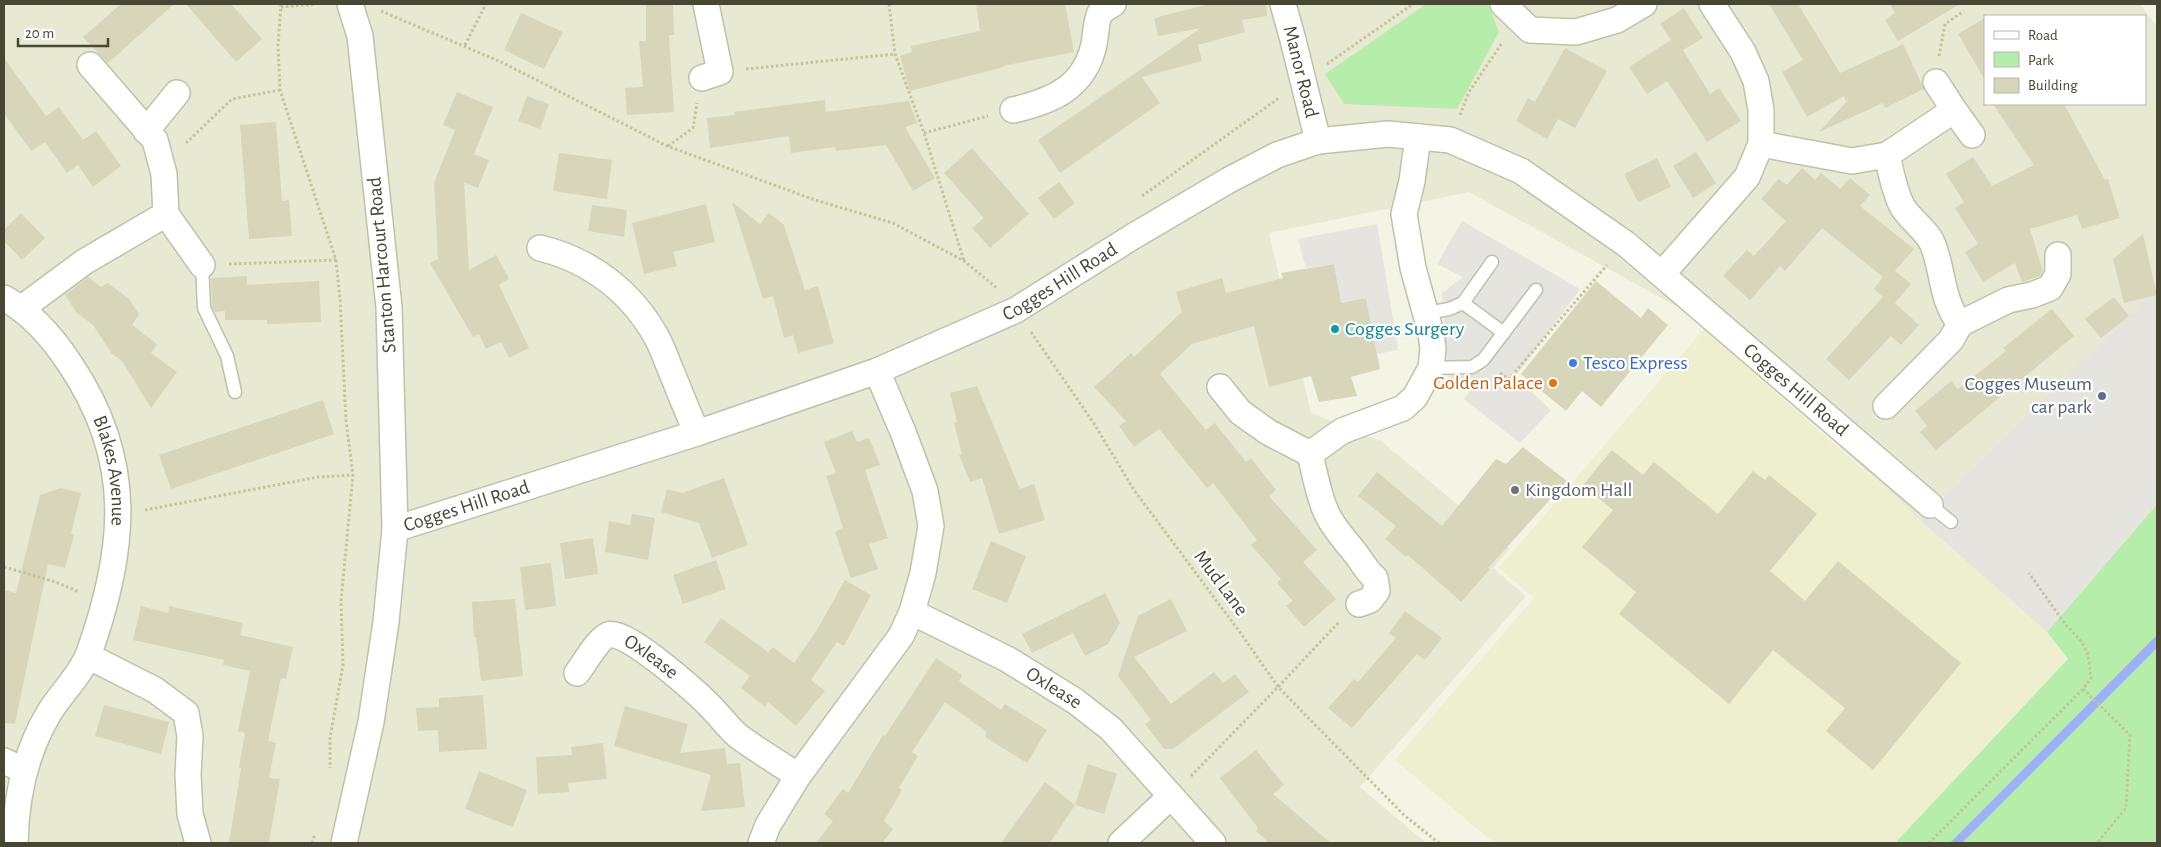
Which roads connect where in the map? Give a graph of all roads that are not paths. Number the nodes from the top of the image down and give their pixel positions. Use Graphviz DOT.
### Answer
graph roads {
  1 [pos="350,4"];
  2 [pos="706,4"];
  3 [pos="1282,4"];
  4 [pos="1503,4"];
  5 [pos="1644,4"];
  6 [pos="1712,4"];
  7 [pos="1100,7"];
  8 [pos="90,65"];
  9 [pos="711,75"];
  10 [pos="1936,82"];
  11 [pos="177,93"];
  12 [pos="1013,110"];
  13 [pos="1954,110"];
  14 [pos="146,131"];
  15 [pos="1972,135"];
  16 [pos="1418,137"];
  17 [pos="1318,141"];
  18 [pos="1761,144"];
  19 [pos="1887,155"];
  20 [pos="166,214"];
  21 [pos="540,248"];
  22 [pos="2058,255"];
  23 [pos="1492,262"];
  24 [pos="202,264"];
  25 [pos="1662,274"];
  26 [pos="1536,290"];
  27 [pos="13,303"];
  28 [pos="1463,303"];
  29 [pos="1427,313"];
  30 [pos="1960,324"];
  31 [pos="1504,333"];
  32 [pos="1431,368"];
  33 [pos="877,371"];
  34 [pos="1220,387"];
  35 [pos="235,392"];
  36 [pos="1886,406"];
  37 [pos="697,433"];
  38 [pos="1310,454"];
  39 [pos="1930,505"];
  40 [pos="1951,522"];
  41 [pos="395,529"];
  42 [pos="1360,604"];
  43 [pos="912,612"];
  44 [pos="88,656"];
  45 [pos="577,673"];
  46 [pos="14,766"];
  47 [pos="798,776"];
  48 [pos="1171,796"];
  49 [pos="15,843"];
  50 [pos="198,843"];
  51 [pos="344,843"];
  52 [pos="760,843"];
  53 [pos="1121,843"];
  54 [pos="1213,843"];
  1 -- 41 [label="street, Stanton Harcourt Road"];
  2 -- 9 [label="street"];
  3 -- 17 [label="street, Manor Road"];
  4 -- 5 [label="street"];
  6 -- 18 [label="street"];
  7 -- 12 [label="street"];
  8 -- 14 [label="street"];
  10 -- 13 [label="street"];
  11 -- 14 [label="street"];
  13 -- 15 [label="street"];
  13 -- 19 [label="street"];
  14 -- 20 [label="street"];
  16 -- 17 [label="street, Cogges Hill Road"];
  16 -- 25 [label="street, Cogges Hill Road"];
  16 -- 29 [label="street"];
  17 -- 33 [label="street, Cogges Hill Road"];
  18 -- 19 [label="street"];
  18 -- 25 [label="street"];
  19 -- 30 [label="street"];
  20 -- 24 [label="street"];
  20 -- 27 [label="street, Blakes Avenue"];
  21 -- 37 [label="street"];
  22 -- 30 [label="street"];
  23 -- 28 [label="lane"];
  24 -- 35 [label="lane"];
  25 -- 39 [label="street, Cogges Hill Road"];
  26 -- 31 [label="lane"];
  27 -- 44 [label="street, Blakes Avenue"];
  28 -- 29 [label="lane"];
  28 -- 31 [label="lane"];
  29 -- 32 [label="street"];
  30 -- 36 [label="street"];
  31 -- 32 [label="lane"];
  32 -- 38 [label="street"];
  33 -- 37 [label="street, Cogges Hill Road"];
  33 -- 43 [label="street"];
  34 -- 38 [label="street"];
  37 -- 41 [label="street, Cogges Hill Road"];
  38 -- 42 [label="street"];
  39 -- 40 [label="lane"];
  41 -- 51 [label="street, Cogges Hill Road"];
  43 -- 47 [label="street"];
  43 -- 48 [label="street, Oxlease"];
  44 -- 46 [label="street, Blakes Avenue"];
  44 -- 50 [label="street"];
  45 -- 47 [label="street, Oxlease"];
  46 -- 49 [label="street, Blakes Avenue"];
  47 -- 52 [label="street"];
  48 -- 53 [label="street"];
  48 -- 54 [label="street, Oxlease"];
}
